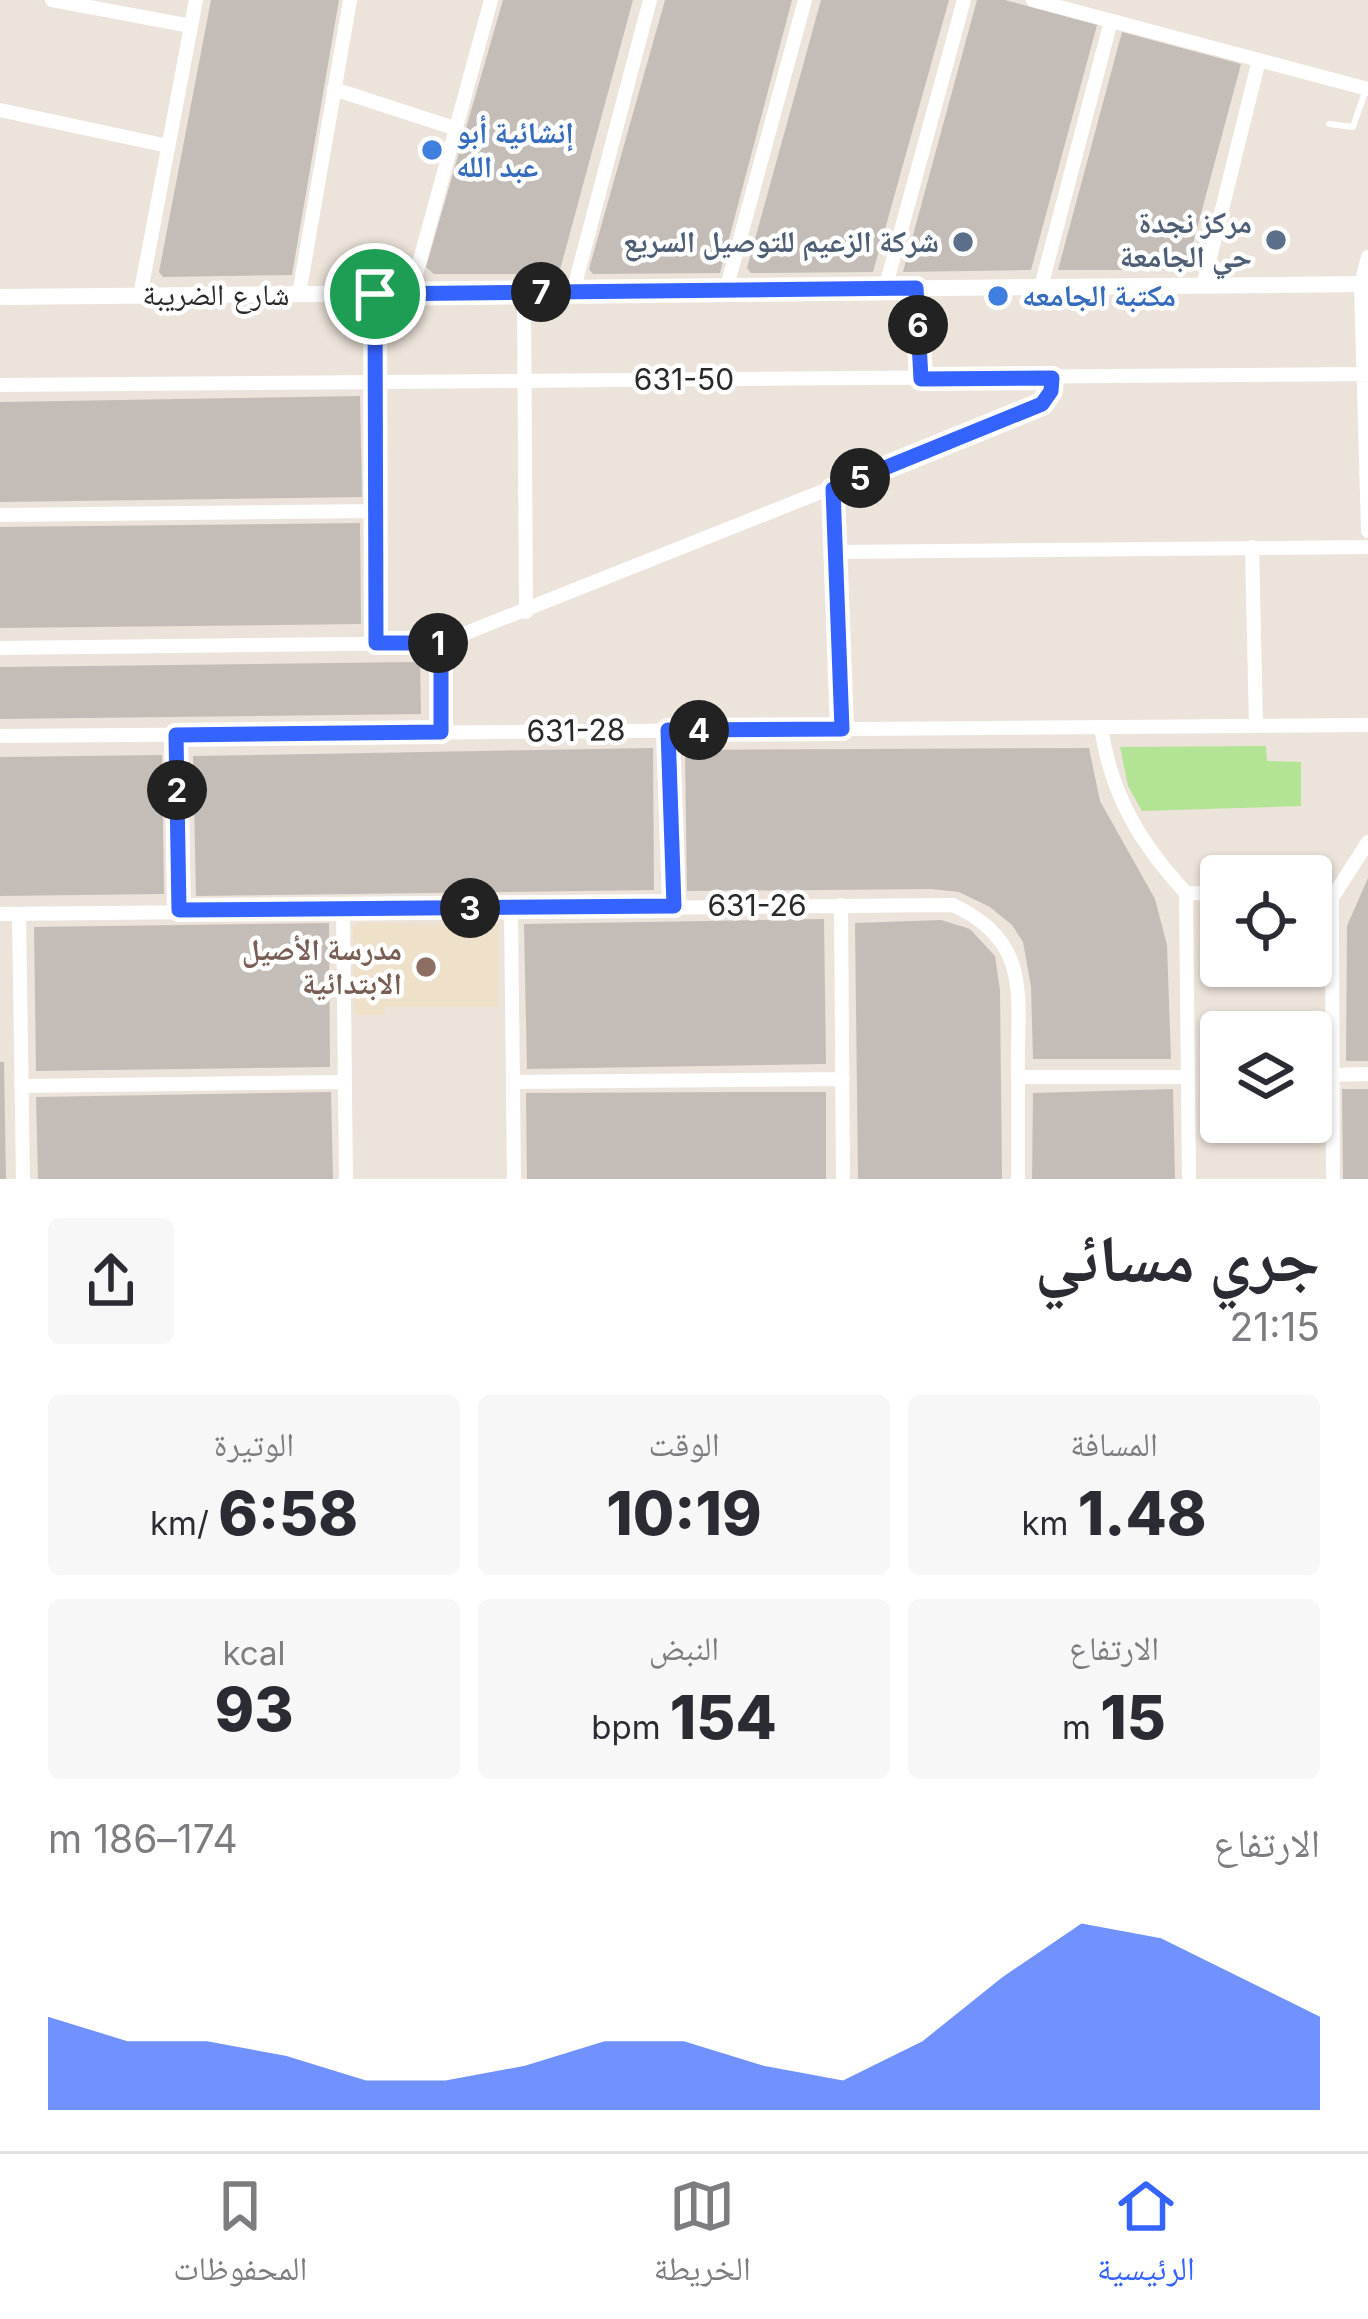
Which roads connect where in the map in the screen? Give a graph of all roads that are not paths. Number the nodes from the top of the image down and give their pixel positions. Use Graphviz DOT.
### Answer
graph roads {
  1 [pos="52,0"];
  2 [pos="196,0"];
  3 [pos="350,0"];
  4 [pos="491,0"];
  5 [pos="650,0"];
  6 [pos="805,0"];
  7 [pos="964,0"];
  8 [pos="1033,0"];
  9 [pos="70,2"];
  10 [pos="1111,21"];
  11 [pos="190,26"];
  12 [pos="1259,60"];
  13 [pos="334,89"];
  14 [pos="1367,89"];
  15 [pos="0,110"];
  16 [pos="1329,124"];
  17 [pos="454,128"];
  18 [pos="168,146"];
  19 [pos="1368,257"];
  20 [pos="1365,284"];
  21 [pos="1203,286"];
  22 [pos="1042,287"];
  23 [pos="916,288"];
  24 [pos="885,289"];
  25 [pos="726,290"];
  26 [pos="524,292"];
  27 [pos="573,292"];
  28 [pos="411,293"];
  29 [pos="299,294"];
  30 [pos="375,294"];
  31 [pos="140,296"];
  32 [pos="0,297"];
  33 [pos="1366,374"];
  34 [pos="1052,378"];
  35 [pos="921,379"];
  36 [pos="376,382"];
  37 [pos="522,382"];
  38 [pos="0,385"];
  39 [pos="833,489"];
  40 [pos="378,511"];
  41 [pos="0,515"];
  42 [pos="1368,531"];
  43 [pos="1252,547"];
  44 [pos="1368,547"];
  45 [pos="838,552"];
  46 [pos="526,612"];
  47 [pos="376,643"];
  48 [pos="441,643"];
  49 [pos="0,648"];
  50 [pos="1368,725"];
  51 [pos="1256,726"];
  52 [pos="1101,727"];
  53 [pos="842,729"];
  54 [pos="668,730"];
  55 [pos="441,732"];
  56 [pos="176,735"];
  57 [pos="0,736"];
  58 [pos="1368,842"];
  59 [pos="1186,892"];
  60 [pos="1200,893"];
  61 [pos="1332,898"];
  62 [pos="841,905"];
  63 [pos="674,906"];
  64 [pos="512,908"];
  65 [pos="343,909"];
  66 [pos="179,910"];
  67 [pos="0,914"];
  68 [pos="19,914"];
  69 [pos="1368,1074"];
  70 [pos="1333,1075"];
  71 [pos="1018,1077"];
  72 [pos="1188,1077"];
  73 [pos="843,1079"];
  74 [pos="345,1082"];
  75 [pos="513,1082"];
  76 [pos="22,1086"];
  77 [pos="23,1179"];
  78 [pos="346,1179"];
  79 [pos="514,1179"];
  80 [pos="844,1179"];
  81 [pos="1018,1179"];
  82 [pos="1189,1179"];
  83 [pos="1333,1179"];
  1 -- 9 [label="street"];
  2 -- 11 [label="street"];
  3 -- 13 [label="street"];
  4 -- 17 [label="street"];
  5 -- 27 [label="street"];
  6 -- 25 [label="street"];
  7 -- 24 [label="street"];
  8 -- 10 [label="street"];
  9 -- 11 [label="street"];
  10 -- 12 [label="street"];
  10 -- 22 [label="street"];
  11 -- 18 [label="street"];
  12 -- 14 [label="street"];
  12 -- 21 [label="street"];
  13 -- 17 [label="street"];
  13 -- 29 [label="street"];
  14 -- 16 [label="lane"];
  15 -- 18 [label="street"];
  17 -- 28 [label="street"];
  18 -- 31 [label="street"];
  19 -- 20 [label="street"];
  20 -- 21 [label="street, شارع الضريبة"];
  20 -- 33 [label="street"];
  21 -- 22 [label="street, شارع الضريبة"];
  22 -- 23 [label="street, شارع الضريبة"];
  23 -- 24 [label="street, شارع الضريبة"];
  23 -- 35 [label="street"];
  24 -- 25 [label="street, شارع الضريبة"];
  25 -- 27 [label="street, شارع الضريبة"];
  26 -- 27 [label="street, شارع الضريبة"];
  26 -- 28 [label="street, شارع الضريبة"];
  26 -- 37 [label="street"];
  28 -- 30 [label="street, شارع الضريبة"];
  29 -- 30 [label="street, شارع الضريبة"];
  29 -- 31 [label="street, شارع الضريبة"];
  30 -- 36 [label="street"];
  31 -- 32 [label="street, شارع الضريبة"];
  33 -- 34 [label="street, 631-50"];
  33 -- 42 [label="street"];
  34 -- 35 [label="street, 631-50"];
  34 -- 39 [label="street"];
  35 -- 37 [label="street, 631-50"];
  36 -- 37 [label="street, 631-50"];
  36 -- 38 [label="street, 631-50"];
  36 -- 40 [label="street"];
  37 -- 46 [label="street"];
  39 -- 45 [label="street"];
  39 -- 46 [label="street"];
  40 -- 41 [label="street"];
  40 -- 47 [label="street"];
  43 -- 44 [label="street"];
  43 -- 45 [label="street"];
  43 -- 51 [label="street"];
  45 -- 53 [label="street"];
  46 -- 48 [label="street"];
  47 -- 48 [label="street"];
  47 -- 49 [label="street"];
  48 -- 55 [label="street"];
  50 -- 51 [label="street, 631-28"];
  51 -- 52 [label="street, 631-28"];
  52 -- 53 [label="street, 631-28"];
  52 -- 59 [label="street"];
  53 -- 54 [label="street, 631-28"];
  54 -- 55 [label="street, 631-28"];
  54 -- 63 [label="street"];
  55 -- 56 [label="street, 631-28"];
  56 -- 57 [label="street, 631-28"];
  56 -- 66 [label="street"];
  58 -- 61 [label="street"];
  59 -- 60 [label="street"];
  59 -- 72 [label="street"];
  61 -- 70 [label="street"];
  62 -- 63 [label="street, 631-26"];
  62 -- 71 [label="street, 631-26"];
  62 -- 73 [label="street"];
  63 -- 64 [label="street, 631-26"];
  64 -- 65 [label="street, 631-26"];
  64 -- 75 [label="street"];
  65 -- 66 [label="street, 631-26"];
  65 -- 74 [label="street"];
  66 -- 68 [label="street, 631-26"];
  67 -- 68 [label="street, 631-26"];
  68 -- 76 [label="street"];
  69 -- 70 [label="street"];
  70 -- 83 [label="street"];
  71 -- 72 [label="street"];
  71 -- 81 [label="street, 631-26"];
  72 -- 82 [label="street"];
  73 -- 75 [label="street"];
  73 -- 80 [label="street"];
  74 -- 76 [label="street"];
  74 -- 78 [label="street"];
  75 -- 79 [label="street"];
  76 -- 77 [label="street"];
}
